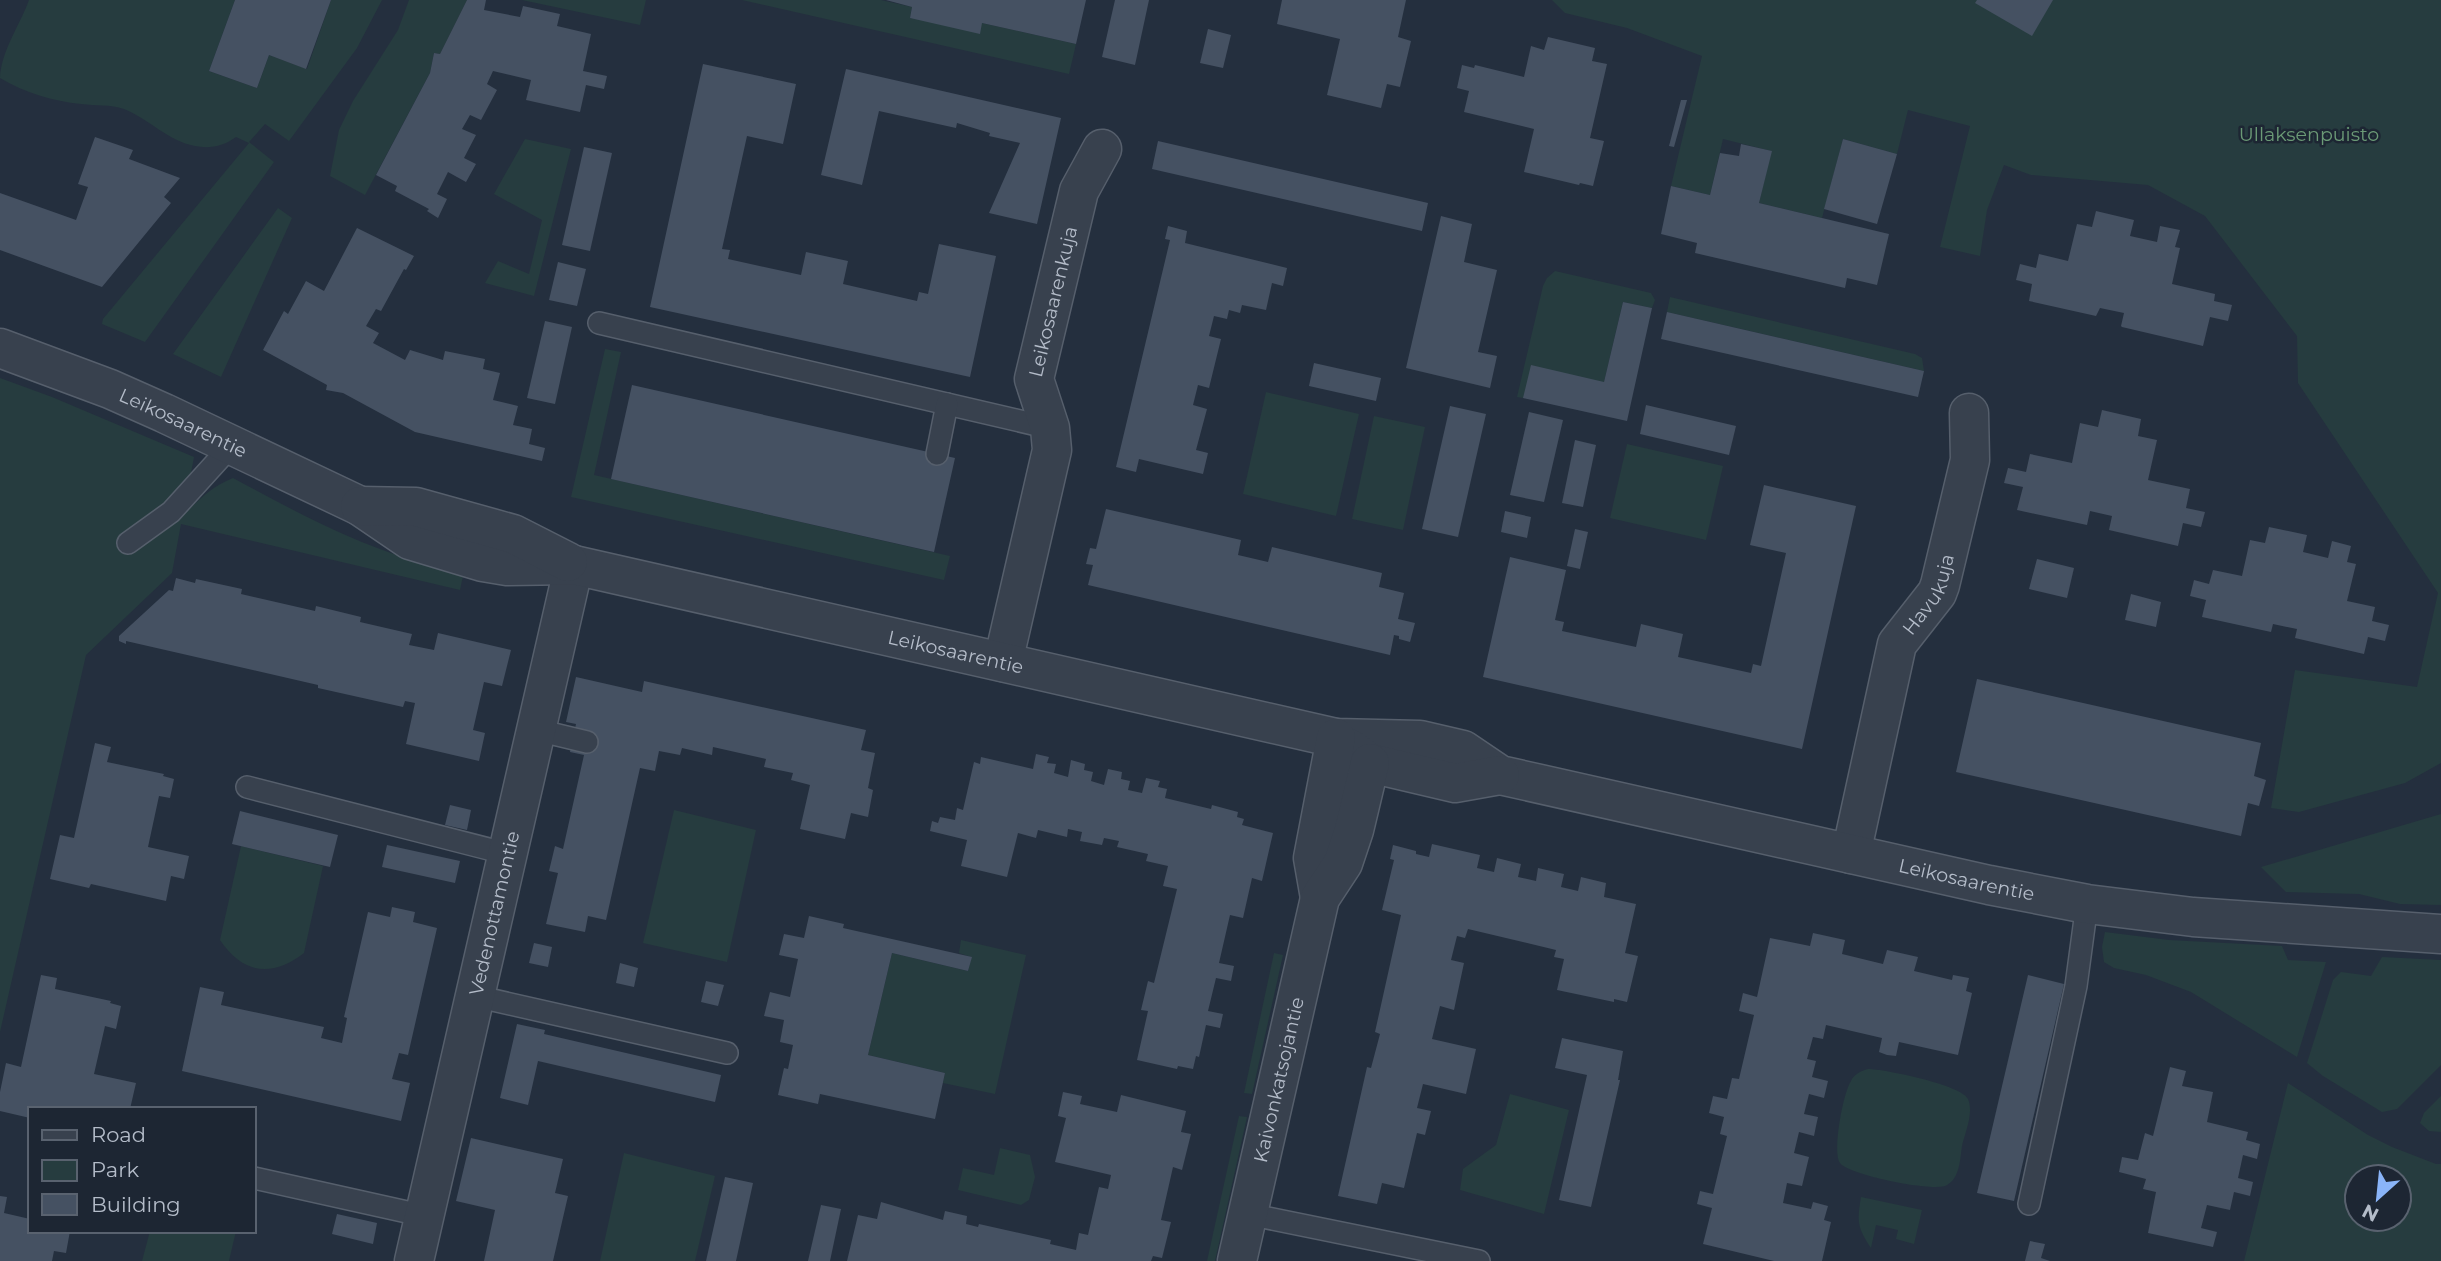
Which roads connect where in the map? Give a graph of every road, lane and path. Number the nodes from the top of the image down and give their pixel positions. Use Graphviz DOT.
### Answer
graph roads {
  1 [pos="1102,149"];
  2 [pos="599,323"];
  3 [pos="0,348"];
  4 [pos="947,404"];
  5 [pos="1969,413"];
  6 [pos="1050,428"];
  7 [pos="231,446"];
  8 [pos="937,454"];
  9 [pos="128,543"];
  10 [pos="574,565"];
  11 [pos="1003,662"];
  12 [pos="537,730"];
  13 [pos="1336,738"];
  14 [pos="587,742"];
  15 [pos="1370,763"];
  16 [pos="1500,775"];
  17 [pos="247,787"];
  18 [pos="508,854"];
  19 [pos="1851,854"];
  20 [pos="1320,898"];
  21 [pos="2087,904"];
  22 [pos="2441,934"];
  23 [pos="475,996"];
  24 [pos="727,1053"];
  25 [pos="256,1178"];
  26 [pos="2029,1204"];
  27 [pos="1248,1214"];
  28 [pos="425,1216"];
  29 [pos="414,1261"];
  30 [pos="1237,1261"];
  31 [pos="1479,1261"];
  1 -- 6 [label="street, Leikosaarenkuja"];
  2 -- 4 [label="lane"];
  3 -- 7 [label="street, Leikosaarentie"];
  4 -- 6 [label="lane"];
  4 -- 8 [label="lane"];
  5 -- 19 [label="street, Havukuja"];
  6 -- 11 [label="street, Leikosaarenkuja"];
  7 -- 9 [label="lane"];
  7 -- 10 [label="street, Leikosaarentie"];
  10 -- 11 [label="street, Leikosaarentie"];
  10 -- 12 [label="street, Vedenottamontie"];
  11 -- 13 [label="street, Leikosaarentie"];
  12 -- 14 [label="lane"];
  12 -- 18 [label="street, Vedenottamontie"];
  13 -- 15 [label="street, Leikosaarentie"];
  13 -- 16 [label="street, Leikosaarentie"];
  13 -- 20 [label="street, Kaivonkatsojantie"];
  15 -- 16 [label="street, Leikosaarentie"];
  15 -- 20 [label="street, Kaivonkatsojantie"];
  16 -- 19 [label="street, Leikosaarentie"];
  17 -- 18 [label="lane"];
  18 -- 23 [label="street, Vedenottamontie"];
  19 -- 21 [label="street, Leikosaarentie"];
  20 -- 27 [label="street, Kaivonkatsojantie"];
  21 -- 22 [label="street, Leikosaarentie"];
  21 -- 26 [label="lane"];
  23 -- 24 [label="lane"];
  23 -- 28 [label="street, Vedenottamontie"];
  25 -- 28 [label="lane"];
  27 -- 30 [label="street, Kaivonkatsojantie"];
  27 -- 31 [label="lane"];
  28 -- 29 [label="street, Vedenottamontie"];
}
